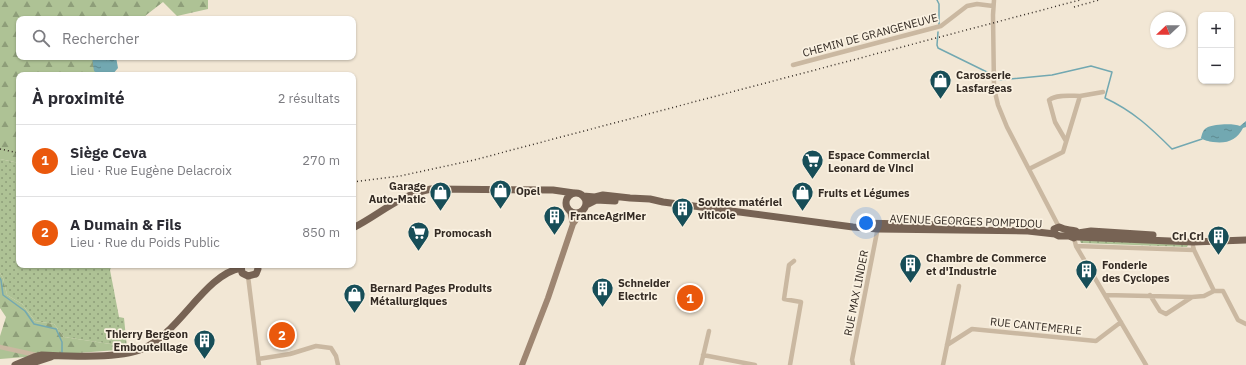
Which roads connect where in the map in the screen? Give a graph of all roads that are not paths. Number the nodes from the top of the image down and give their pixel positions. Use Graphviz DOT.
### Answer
graph roads {
  1 [pos="994,0"];
  2 [pos="993,6"];
  3 [pos="793,65"];
  4 [pos="1103,92"];
  5 [pos="1080,96"];
  6 [pos="1066,141"];
  7 [pos="1029,169"];
  8 [pos="553,190"];
  9 [pos="574,194"];
  10 [pos="583,196"];
  11 [pos="663,202"];
  12 [pos="566,203"];
  13 [pos="584,209"];
  14 [pos="570,211"];
  15 [pos="573,224"];
  16 [pos="356,226"];
  17 [pos="879,226"];
  18 [pos="1056,230"];
  19 [pos="1076,236"];
  20 [pos="1246,240"];
  21 [pos="1076,246"];
  22 [pos="794,261"];
  23 [pos="238,268"];
  24 [pos="241,268"];
  25 [pos="258,268"];
  26 [pos="248,276"];
  27 [pos="959,286"];
  28 [pos="1214,291"];
  29 [pos="1105,295"];
  30 [pos="1150,295"];
  31 [pos="1192,297"];
  32 [pos="1121,322"];
  33 [pos="1246,324"];
  34 [pos="709,331"];
  35 [pos="947,345"];
  36 [pos="0,347"];
  37 [pos="704,355"];
  38 [pos="38,356"];
  39 [pos="59,356"];
  40 [pos="258,359"];
  41 [pos="730,363"];
  42 [pos="15,365"];
  43 [pos="26,365"];
  44 [pos="259,365"];
  45 [pos="338,365"];
  46 [pos="522,365"];
  47 [pos="701,365"];
  48 [pos="755,365"];
  49 [pos="790,365"];
  50 [pos="853,365"];
  51 [pos="943,365"];
  52 [pos="1146,365"];
  1 -- 2 [label="street"];
  2 -- 3 [label="street, CHEMIN DE GRANGENEUVE"];
  2 -- 7 [label="street"];
  4 -- 5 [label="street"];
  5 -- 6 [label="street"];
  5 -- 6 [label="street"];
  6 -- 7 [label="street"];
  7 -- 18 [label="street"];
  8 -- 9 [label="main road"];
  8 -- 12 [label="main road"];
  8 -- 16 [label="main road"];
  9 -- 10 [label="main road"];
  9 -- 12 [label="main road"];
  10 -- 11 [label="main road, AVENUE GEORGES POMPIDOU"];
  10 -- 13 [label="main road"];
  11 -- 13 [label="main road, AVENUE GEORGES POMPIDOU"];
  11 -- 17 [label="main road, AVENUE GEORGES POMPIDOU"];
  12 -- 14 [label="main road"];
  13 -- 14 [label="main road"];
  13 -- 15 [label="main road"];
  14 -- 15 [label="main road"];
  15 -- 46 [label="main road"];
  17 -- 18 [label="main road, AVENUE GEORGES POMPIDOU"];
  17 -- 50 [label="street, RUE MAX LINDER"];
  18 -- 19 [label="main road, AVENUE GEORGES POMPIDOU"];
  19 -- 20 [label="main road, AVENUE GEORGES POMPIDOU"];
  19 -- 21 [label="street"];
  21 -- 28 [label="street"];
  21 -- 29 [label="street"];
  22 -- 49 [label="street"];
  23 -- 39 [label="main road"];
  24 -- 26 [label="main road"];
  25 -- 26 [label="main road"];
  26 -- 40 [label="street"];
  27 -- 35 [label="street"];
  28 -- 31 [label="street"];
  28 -- 33 [label="street"];
  29 -- 30 [label="street"];
  29 -- 32 [label="street"];
  30 -- 31 [label="street"];
  30 -- 31 [label="street"];
  32 -- 35 [label="street, RUE CANTEMERLE"];
  32 -- 52 [label="street"];
  34 -- 37 [label="street"];
  35 -- 51 [label="street"];
  36 -- 38 [label="street"];
  37 -- 41 [label="street"];
  37 -- 47 [label="street"];
  38 -- 39 [label="main road"];
  38 -- 42 [label="main road"];
  39 -- 43 [label="main road"];
  40 -- 44 [label="street"];
  40 -- 45 [label="street"];
  41 -- 48 [label="street"];
}
